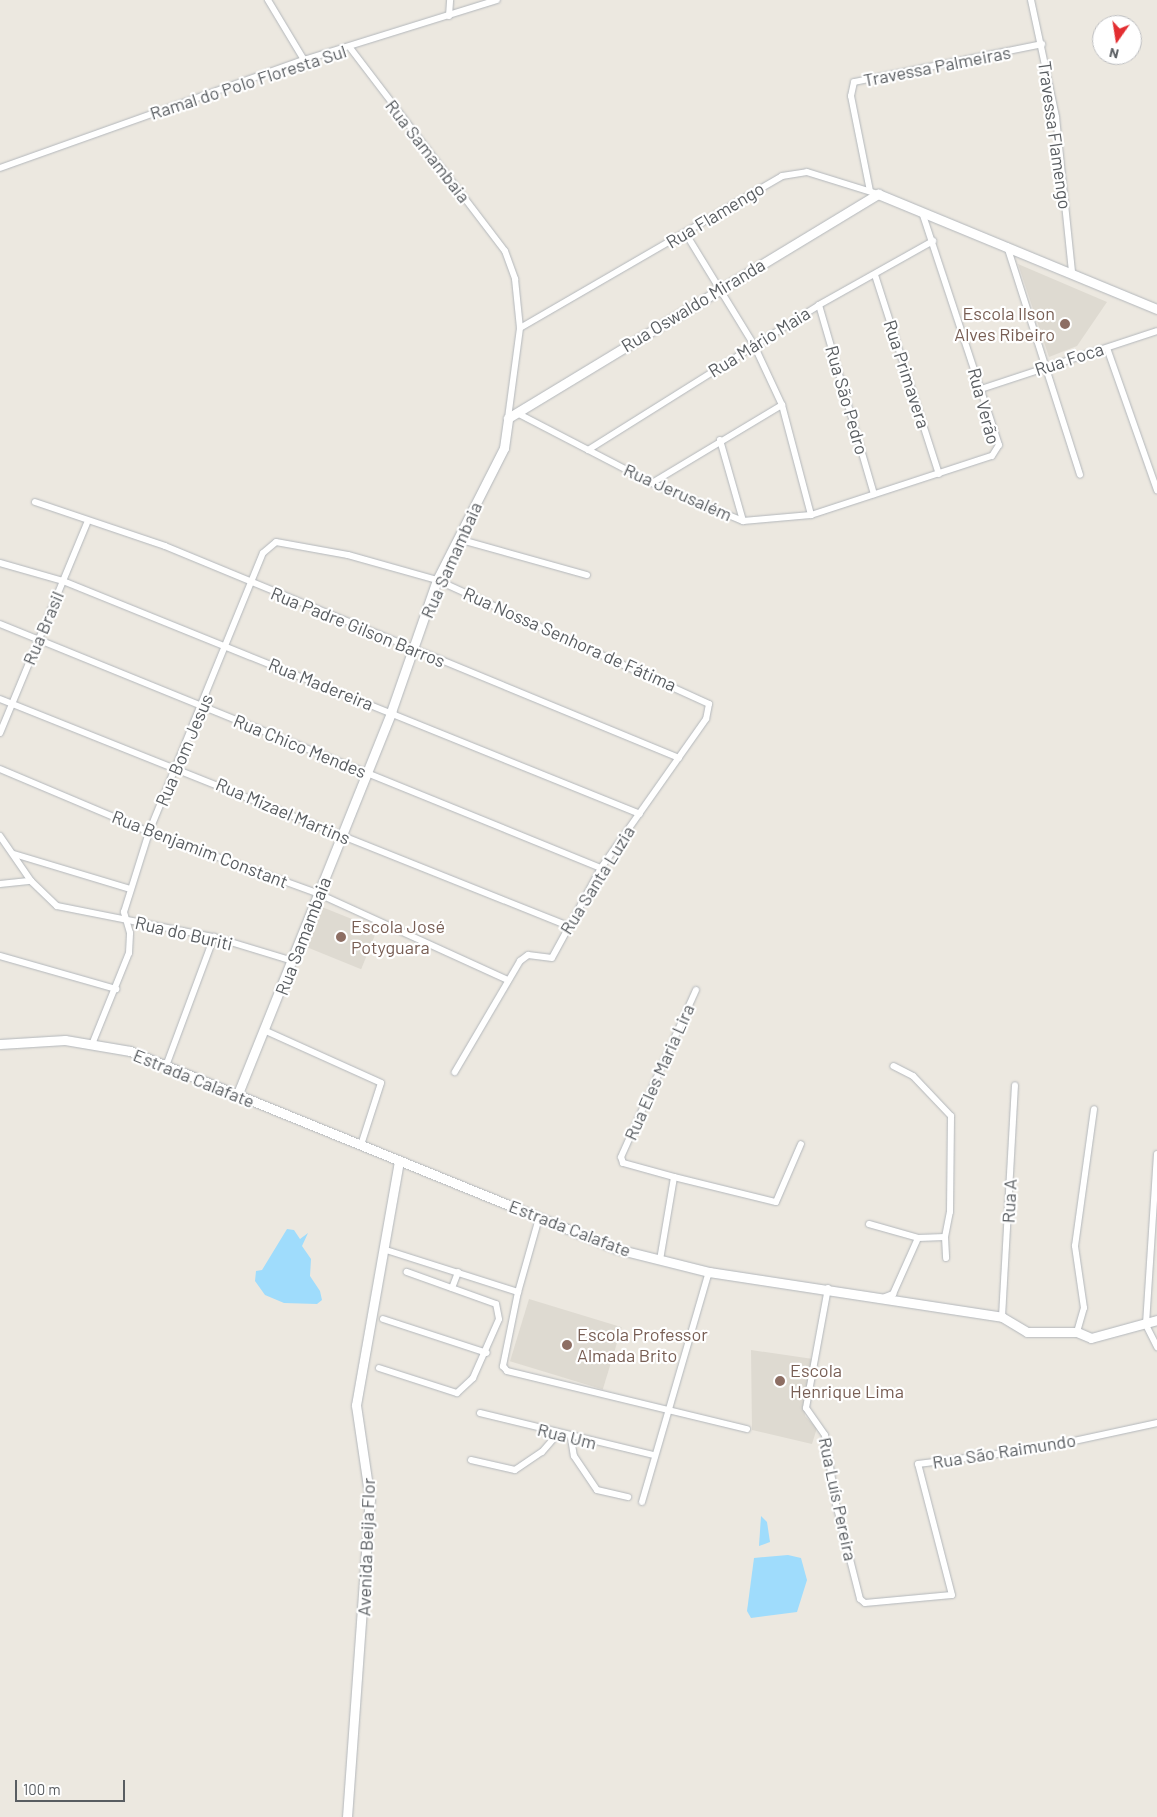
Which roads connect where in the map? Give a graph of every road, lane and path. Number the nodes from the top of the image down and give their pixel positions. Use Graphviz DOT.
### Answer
graph roads {
  1 [pos="268,0"];
  2 [pos="450,0"];
  3 [pos="497,0"];
  4 [pos="1031,0"];
  5 [pos="449,16"];
  6 [pos="1042,44"];
  7 [pos="351,49"];
  8 [pos="304,60"];
  9 [pos="0,168"];
  10 [pos="874,193"];
  11 [pos="922,212"];
  12 [pos="686,234"];
  13 [pos="933,240"];
  14 [pos="1006,244"];
  15 [pos="1072,272"];
  16 [pos="875,275"];
  17 [pos="720,288"];
  18 [pos="819,305"];
  19 [pos="1157,309"];
  20 [pos="520,328"];
  21 [pos="1157,331"];
  22 [pos="754,345"];
  23 [pos="1107,348"];
  24 [pos="1042,368"];
  25 [pos="981,389"];
  26 [pos="782,406"];
  27 [pos="517,413"];
  28 [pos="508,418"];
  29 [pos="720,440"];
  30 [pos="588,450"];
  31 [pos="992,456"];
  32 [pos="939,474"];
  33 [pos="1080,476"];
  34 [pos="652,483"];
  35 [pos="1157,490"];
  36 [pos="874,494"];
  37 [pos="35,502"];
  38 [pos="811,516"];
  39 [pos="743,521"];
  40 [pos="87,523"];
  41 [pos="458,539"];
  42 [pos="268,545"];
  43 [pos="0,563"];
  44 [pos="587,575"];
  45 [pos="437,580"];
  46 [pos="63,581"];
  47 [pos="252,583"];
  48 [pos="0,624"];
  49 [pos="38,640"];
  50 [pos="228,646"];
  51 [pos="412,650"];
  52 [pos="0,699"];
  53 [pos="12,704"];
  54 [pos="202,706"];
  55 [pos="390,712"];
  56 [pos="706,719"];
  57 [pos="0,733"];
  58 [pos="679,758"];
  59 [pos="176,766"];
  60 [pos="0,769"];
  61 [pos="366,773"];
  62 [pos="640,814"];
  63 [pos="150,832"];
  64 [pos="341,835"];
  65 [pos="0,836"];
  66 [pos="14,854"];
  67 [pos="601,868"];
  68 [pos="31,880"];
  69 [pos="0,884"];
  70 [pos="130,890"];
  71 [pos="319,894"];
  72 [pos="128,920"];
  73 [pos="566,925"];
  74 [pos="214,938"];
  75 [pos="0,956"];
  76 [pos="293,961"];
  77 [pos="508,980"];
  78 [pos="116,989"];
  79 [pos="696,990"];
  80 [pos="266,1031"];
  81 [pos="93,1042"];
  82 [pos="0,1044"];
  83 [pos="166,1066"];
  84 [pos="893,1066"];
  85 [pos="455,1072"];
  86 [pos="1016,1086"];
  87 [pos="237,1096"];
  88 [pos="1094,1109"];
  89 [pos="801,1144"];
  90 [pos="361,1145"];
  91 [pos="1157,1154"];
  92 [pos="399,1161"];
  93 [pos="674,1177"];
  94 [pos="539,1218"];
  95 [pos="869,1224"];
  96 [pos="918,1238"];
  97 [pos="945,1238"];
  98 [pos="383,1249"];
  99 [pos="946,1258"];
  100 [pos="660,1260"];
  101 [pos="407,1272"];
  102 [pos="458,1272"];
  103 [pos="709,1272"];
  104 [pos="452,1288"];
  105 [pos="828,1288"];
  106 [pos="518,1292"];
  107 [pos="885,1297"];
  108 [pos="1002,1317"];
  109 [pos="383,1319"];
  110 [pos="1157,1320"];
  111 [pos="1146,1325"];
  112 [pos="1077,1332"];
  113 [pos="1157,1347"];
  114 [pos="487,1353"];
  115 [pos="379,1368"];
  116 [pos="668,1408"];
  117 [pos="480,1412"];
  118 [pos="1157,1423"];
  119 [pos="747,1429"];
  120 [pos="557,1435"];
  121 [pos="571,1438"];
  122 [pos="654,1455"];
  123 [pos="471,1460"];
  124 [pos="628,1497"];
  125 [pos="642,1502"];
  126 [pos="951,1585"];
  127 [pos="347,1817"];
  1 -- 8 [label="street"];
  2 -- 5 [label="street"];
  3 -- 5 [label="street, Ramal do Polo Floresta Sul"];
  4 -- 6 [label="street, Travessa Flamengo"];
  5 -- 7 [label="street, Ramal do Polo Floresta Sul"];
  6 -- 10 [label="street, Travessa Palmeiras"];
  6 -- 15 [label="street, Travessa Flamengo"];
  7 -- 8 [label="street, Ramal do Polo Floresta Sul"];
  7 -- 20 [label="street, Rua Samambaia"];
  8 -- 9 [label="street, Ramal do Polo Floresta Sul"];
  10 -- 11 [label="street, Rua Flamengo"];
  10 -- 12 [label="street, Rua Flamengo"];
  10 -- 17 [label="street, Rua Oswaldo Miranda"];
  11 -- 13 [label="street, Rua Verão"];
  11 -- 14 [label="street, Rua Flamengo"];
  12 -- 17 [label="street"];
  12 -- 20 [label="street, Rua Flamengo"];
  13 -- 16 [label="street, Rua Mário Maia"];
  13 -- 25 [label="street, Rua Verão"];
  14 -- 15 [label="street, Rua Flamengo"];
  14 -- 24 [label="street"];
  15 -- 19 [label="street, Rua Flamengo"];
  16 -- 18 [label="street, Rua Mário Maia"];
  16 -- 32 [label="street, Rua Primavera"];
  17 -- 22 [label="street"];
  17 -- 27 [label="street, Rua Oswaldo Miranda"];
  18 -- 22 [label="street, Rua Mário Maia"];
  18 -- 36 [label="street, Rua São Pedro"];
  20 -- 28 [label="street, Rua Samambaia"];
  21 -- 23 [label="street, Rua Foca"];
  22 -- 26 [label="street"];
  22 -- 30 [label="street, Rua Mário Maia"];
  23 -- 24 [label="street, Rua Foca"];
  23 -- 35 [label="street"];
  24 -- 25 [label="street, Rua Foca"];
  24 -- 33 [label="street"];
  25 -- 31 [label="street, Rua Verão"];
  26 -- 29 [label="street"];
  26 -- 38 [label="street"];
  27 -- 28 [label="street, Rua Oswaldo Miranda"];
  27 -- 30 [label="street, Rua Jerusalém"];
  28 -- 41 [label="street, Rua Samambaia"];
  29 -- 34 [label="street"];
  29 -- 39 [label="street"];
  30 -- 34 [label="street, Rua Jerusalém"];
  31 -- 32 [label="street, Rua Jerusalém"];
  32 -- 36 [label="street, Rua Jerusalém"];
  34 -- 39 [label="street, Rua Jerusalém"];
  36 -- 38 [label="street, Rua Jerusalém"];
  37 -- 40 [label="street, Rua Padre Gilson Barros"];
  38 -- 39 [label="street, Rua Jerusalém"];
  40 -- 46 [label="street, Rua Brasil"];
  40 -- 47 [label="street, Rua Padre Gilson Barros"];
  41 -- 44 [label="street"];
  41 -- 45 [label="street, Rua Samambaia"];
  42 -- 45 [label="street, Rua Nossa Senhora de Fátima"];
  42 -- 47 [label="street, Rua Bom Jesus"];
  43 -- 46 [label="street, Rua Madereira"];
  45 -- 51 [label="street, Rua Samambaia"];
  45 -- 56 [label="street, Rua Nossa Senhora de Fátima"];
  46 -- 49 [label="street, Rua Brasil"];
  46 -- 50 [label="street, Rua Madereira"];
  47 -- 50 [label="street, Rua Bom Jesus"];
  47 -- 51 [label="street, Rua Padre Gilson Barros"];
  48 -- 49 [label="street, Rua Chico Mendes"];
  49 -- 53 [label="street, Rua Brasil"];
  49 -- 54 [label="street, Rua Chico Mendes"];
  50 -- 54 [label="street, Rua Bom Jesus"];
  50 -- 55 [label="street, Rua Madereira"];
  51 -- 55 [label="street, Rua Samambaia"];
  51 -- 58 [label="street, Rua Padre Gilson Barros"];
  52 -- 53 [label="street, Rua Mizael Martins"];
  53 -- 57 [label="street, Rua Brasil"];
  53 -- 59 [label="street, Rua Mizael Martins"];
  54 -- 59 [label="street, Rua Bom Jesus"];
  54 -- 61 [label="street, Rua Chico Mendes"];
  55 -- 61 [label="street, Rua Samambaia"];
  55 -- 62 [label="street, Rua Madereira"];
  56 -- 58 [label="street, Rua Santa Luzia"];
  58 -- 62 [label="street, Rua Santa Luzia"];
  59 -- 63 [label="street, Rua Bom Jesus"];
  59 -- 64 [label="street, Rua Mizael Martins"];
  60 -- 63 [label="street, Rua Benjamim Constant"];
  61 -- 64 [label="street, Rua Samambaia"];
  61 -- 67 [label="street, Rua Chico Mendes"];
  62 -- 67 [label="street, Rua Santa Luzia"];
  63 -- 70 [label="street, Rua Bom Jesus"];
  63 -- 71 [label="street, Rua Benjamim Constant"];
  64 -- 71 [label="street, Rua Samambaia"];
  64 -- 73 [label="street, Rua Mizael Martins"];
  65 -- 66 [label="street, Rua do Buriti"];
  66 -- 68 [label="street, Rua do Buriti"];
  66 -- 70 [label="street"];
  67 -- 73 [label="street, Rua Santa Luzia"];
  68 -- 69 [label="street"];
  68 -- 72 [label="street, Rua do Buriti"];
  70 -- 72 [label="street, Rua Bom Jesus"];
  71 -- 76 [label="street, Rua Samambaia"];
  71 -- 77 [label="street, Rua Benjamim Constant"];
  72 -- 74 [label="street, Rua do Buriti"];
  72 -- 78 [label="street, Rua Bom Jesus"];
  73 -- 77 [label="street, Rua Santa Luzia"];
  74 -- 76 [label="street, Rua do Buriti"];
  74 -- 83 [label="street"];
  75 -- 78 [label="street"];
  76 -- 80 [label="street, Rua Samambaia"];
  77 -- 85 [label="street, Rua Santa Luzia"];
  78 -- 81 [label="street, Rua Bom Jesus"];
  79 -- 93 [label="street, Rua Eles Maria Lira"];
  80 -- 87 [label="street, Rua Samambaia"];
  80 -- 90 [label="street"];
  81 -- 82 [label="street, Estrada Calafate"];
  81 -- 83 [label="street, Estrada Calafate"];
  83 -- 87 [label="street, Estrada Calafate"];
  84 -- 97 [label="street"];
  86 -- 108 [label="street, Rua A"];
  87 -- 90 [label="street, Estrada Calafate"];
  88 -- 112 [label="street"];
  89 -- 93 [label="street"];
  90 -- 92 [label="street, Estrada Calafate"];
  91 -- 111 [label="street"];
  92 -- 94 [label="street, Estrada Calafate"];
  92 -- 98 [label="street, Avenida Beija Flor"];
  93 -- 100 [label="street"];
  94 -- 100 [label="street, Estrada Calafate"];
  94 -- 106 [label="street"];
  95 -- 96 [label="street"];
  96 -- 97 [label="street"];
  96 -- 107 [label="street"];
  97 -- 99 [label="street"];
  98 -- 102 [label="street"];
  98 -- 127 [label="street, Avenida Beija Flor"];
  100 -- 103 [label="street, Estrada Calafate"];
  101 -- 104 [label="street"];
  102 -- 104 [label="street"];
  102 -- 106 [label="street"];
  103 -- 105 [label="street, Estrada Calafate"];
  103 -- 116 [label="street"];
  104 -- 114 [label="street"];
  105 -- 107 [label="street, Estrada Calafate"];
  105 -- 126 [label="street, Rua Luís Pereira"];
  106 -- 116 [label="street"];
  107 -- 108 [label="street, Estrada Calafate"];
  108 -- 112 [label="street, Estrada Calafate"];
  109 -- 114 [label="street"];
  110 -- 111 [label="street, Estrada Calafate"];
  111 -- 112 [label="street, Estrada Calafate"];
  111 -- 113 [label="street"];
  114 -- 115 [label="street"];
  116 -- 119 [label="street"];
  116 -- 122 [label="street"];
  117 -- 120 [label="street, Rua Um"];
  118 -- 126 [label="street, Rua São Raimundo"];
  120 -- 121 [label="street, Rua Um"];
  120 -- 123 [label="street"];
  121 -- 122 [label="street, Rua Um"];
  121 -- 124 [label="street"];
  122 -- 125 [label="street"];
}
